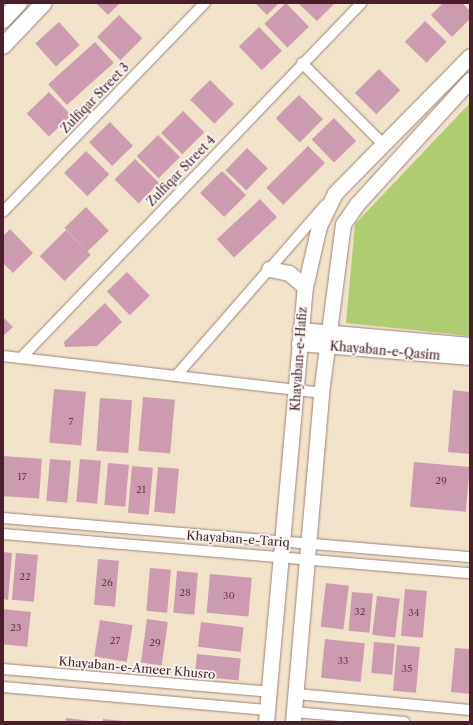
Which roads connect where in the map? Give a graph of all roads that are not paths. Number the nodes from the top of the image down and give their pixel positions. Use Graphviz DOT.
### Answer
graph roads {
  1 [pos="20,3"];
  2 [pos="44,3"];
  3 [pos="205,3"];
  4 [pos="361,3"];
  5 [pos="3,20"];
  6 [pos="3,46"];
  7 [pos="470,56"];
  8 [pos="302,63"];
  9 [pos="470,80"];
  10 [pos="383,144"];
  11 [pos="335,194"];
  12 [pos="3,212"];
  13 [pos="269,269"];
  14 [pos="305,287"];
  15 [pos="300,337"];
  16 [pos="327,340"];
  17 [pos="470,345"];
  18 [pos="3,356"];
  19 [pos="470,357"];
  20 [pos="21,358"];
  21 [pos="176,376"];
  22 [pos="296,389"];
  23 [pos="321,393"];
  24 [pos="3,518"];
  25 [pos="46,523"];
  26 [pos="74,525"];
  27 [pos="3,534"];
  28 [pos="45,538"];
  29 [pos="75,540"];
  30 [pos="309,543"];
  31 [pos="283,547"];
  32 [pos="470,557"];
  33 [pos="308,558"];
  34 [pos="470,573"];
  35 [pos="3,669"];
  36 [pos="3,686"];
  37 [pos="269,692"];
  38 [pos="297,694"];
  39 [pos="470,710"];
  40 [pos="267,716"];
  41 [pos="293,717"];
  42 [pos="405,722"];
  1 -- 5 [label="main road"];
  2 -- 6 [label="main road"];
  3 -- 12 [label="street, Zulfiqar Street 3"];
  4 -- 8 [label="street, Zulfiqar Street 4"];
  7 -- 10 [label="street, Khayaban-e-Hafiz"];
  8 -- 10 [label="street"];
  8 -- 20 [label="street, Zulfiqar Street 4"];
  9 -- 16 [label="street, Khayaban-e-Hafiz"];
  10 -- 11 [label="street, Khayaban-e-Hafiz"];
  11 -- 13 [label="street"];
  11 -- 14 [label="street, Khayaban-e-Hafiz"];
  13 -- 14 [label="street"];
  13 -- 21 [label="street"];
  14 -- 15 [label="street, Khayaban-e-Hafiz"];
  15 -- 16 [label="street, Khayaban-e-Qasim"];
  15 -- 22 [label="street, Khayaban-e-Hafiz"];
  16 -- 17 [label="street, Khayaban-e-Qasim"];
  16 -- 19 [label="street, Khayaban-e-Qasim"];
  16 -- 23 [label="street, Khayaban-e-Hafiz"];
  18 -- 20 [label="street"];
  20 -- 21 [label="street"];
  21 -- 22 [label="street"];
  22 -- 23 [label="street"];
  22 -- 31 [label="street, Khayaban-e-Hafiz"];
  23 -- 30 [label="street, Khayaban-e-Hafiz"];
  24 -- 25 [label="street, Khayaban-e-Tariq"];
  25 -- 26 [label="street, Khayaban-e-Tariq"];
  25 -- 28 [label="street"];
  26 -- 29 [label="street"];
  26 -- 31 [label="street, Khayaban-e-Tariq"];
  27 -- 28 [label="street, Khayaban-e-Tariq"];
  28 -- 29 [label="street, Khayaban-e-Tariq"];
  29 -- 31 [label="street, Khayaban-e-Tariq"];
  30 -- 31 [label="street, Khayaban-e-Tariq"];
  30 -- 32 [label="street, Khayaban-e-Tariq"];
  30 -- 33 [label="street, Khayaban-e-Hafiz"];
  31 -- 33 [label="street, Khayaban-e-Tariq"];
  31 -- 37 [label="street, Khayaban-e-Hafiz"];
  33 -- 34 [label="street, Khayaban-e-Tariq"];
  33 -- 38 [label="street, Khayaban-e-Hafiz"];
  35 -- 37 [label="street, Khayaban-e-Ameer Khusro"];
  36 -- 40 [label="street"];
  37 -- 40 [label="street, Khayaban-e-Hafiz"];
  38 -- 39 [label="street"];
  38 -- 41 [label="street, Khayaban-e-Hafiz"];
  41 -- 42 [label="street"];
}
